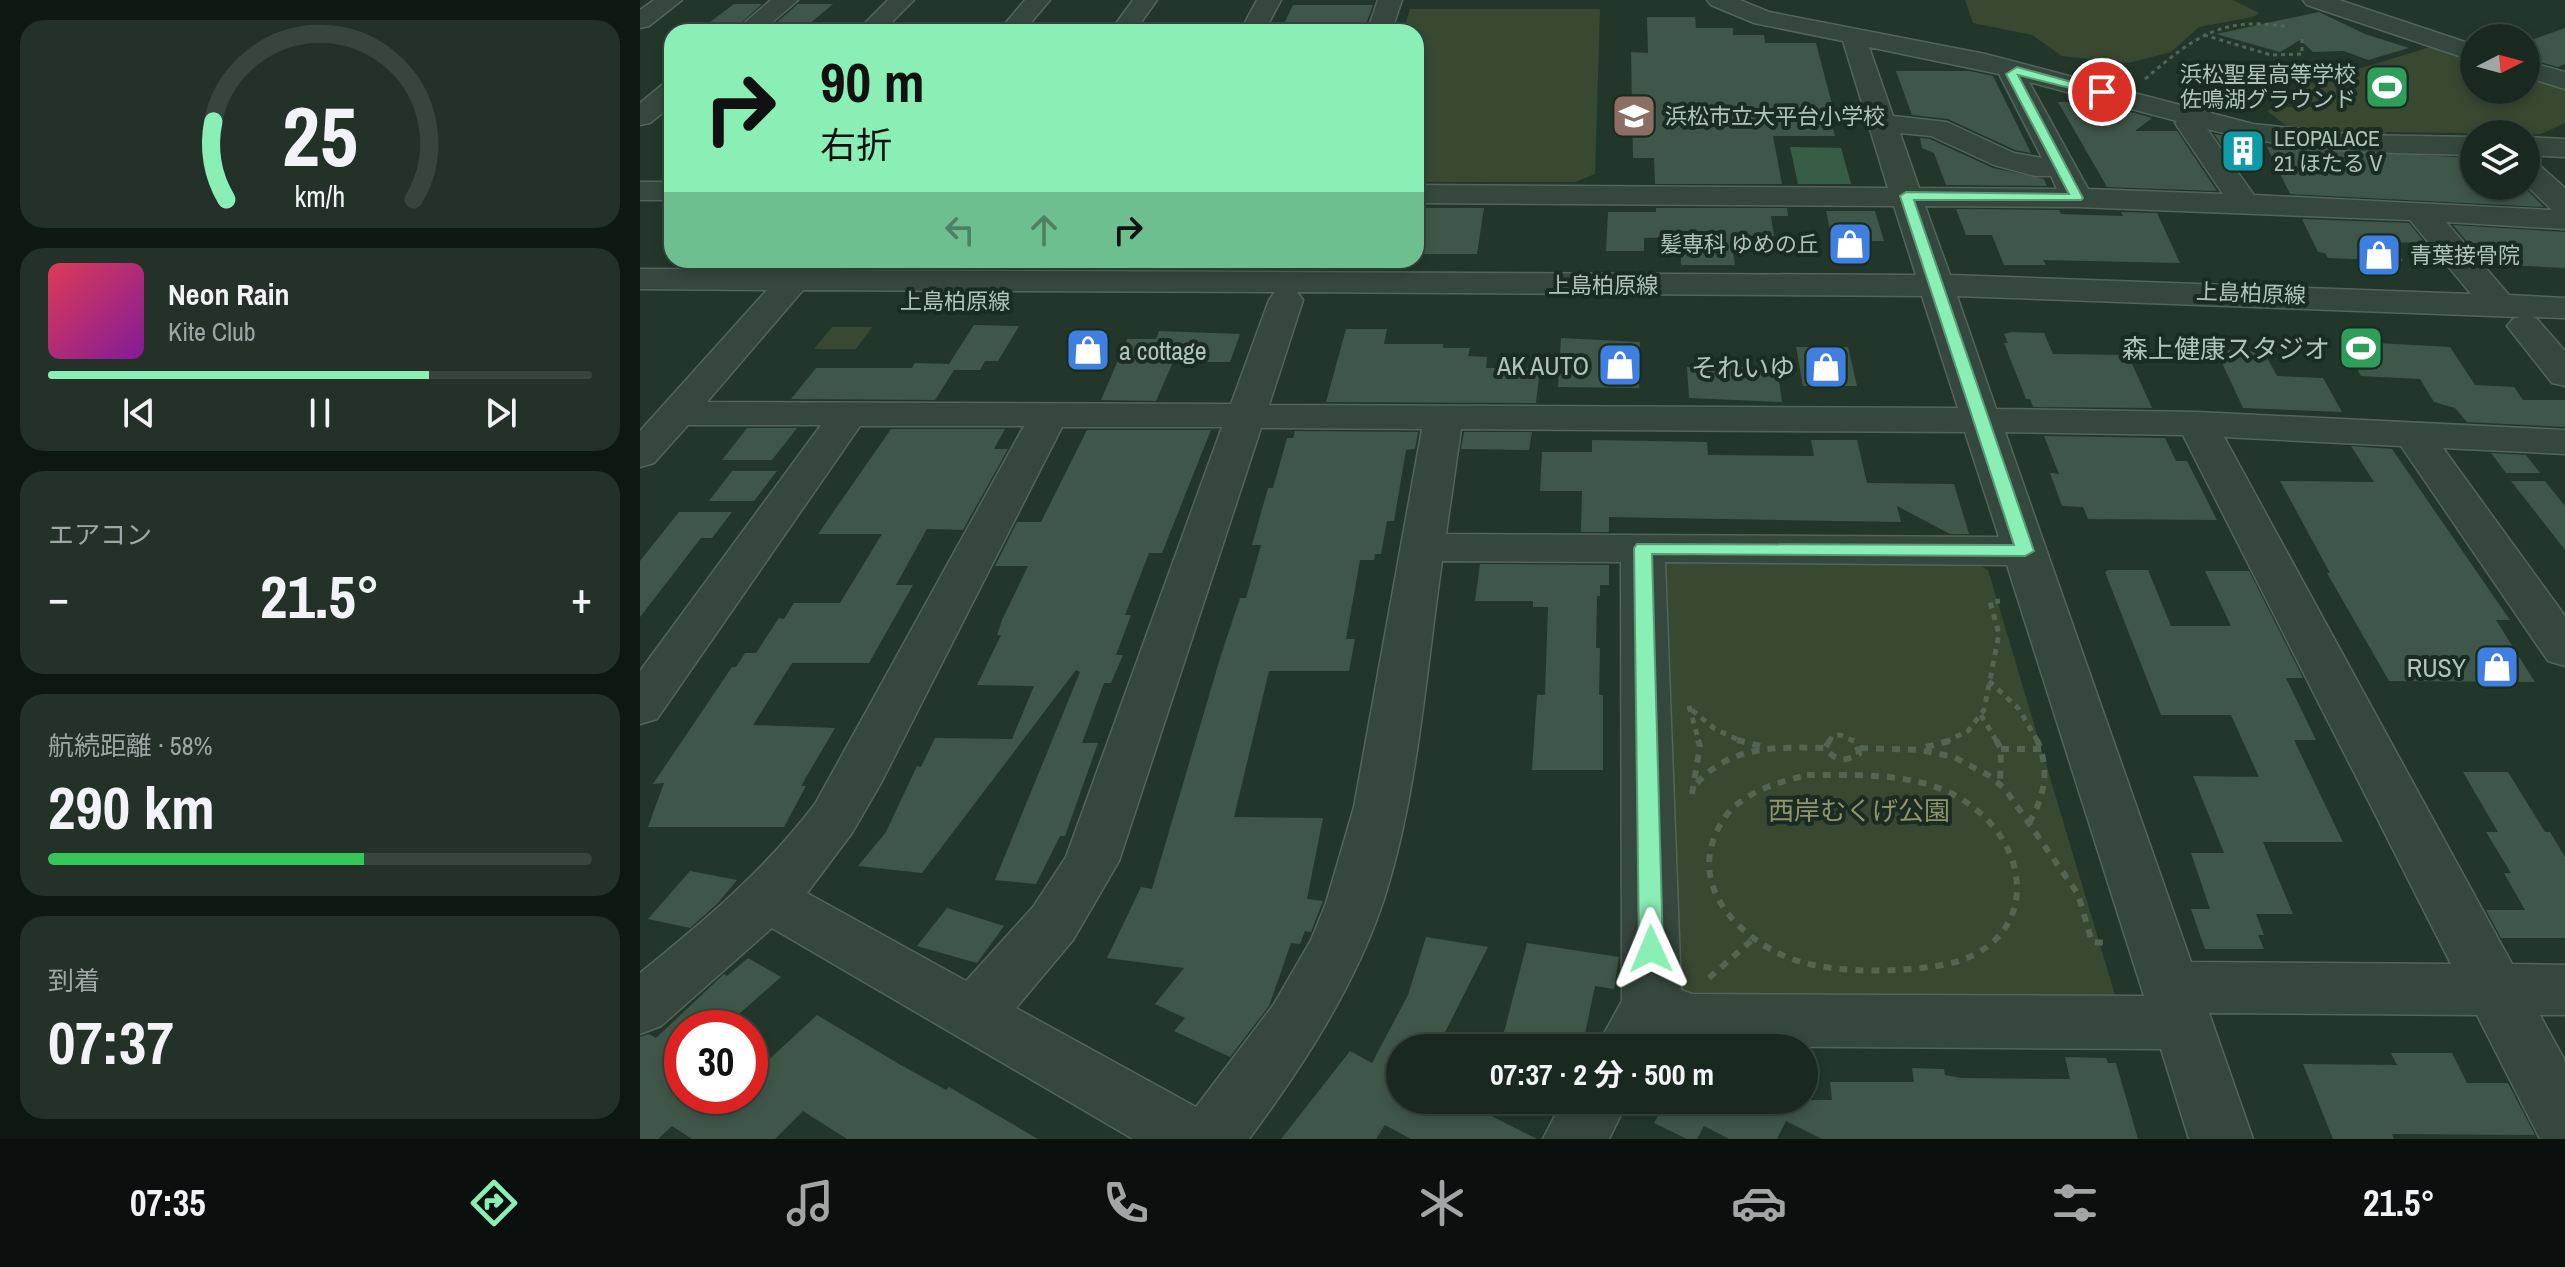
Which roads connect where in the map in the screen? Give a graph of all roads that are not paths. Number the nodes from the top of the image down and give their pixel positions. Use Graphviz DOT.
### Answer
graph roads {
  1 [pos="670,0"];
  2 [pos="786,0"];
  3 [pos="902,0"];
  4 [pos="1038,0"];
  5 [pos="1145,0"];
  6 [pos="1269,0"];
  7 [pos="1390,0"];
  8 [pos="1719,0"];
  9 [pos="2315,0"];
  10 [pos="640,21"];
  11 [pos="756,24"];
  12 [pos="876,24"];
  13 [pos="1017,24"];
  14 [pos="1128,24"];
  15 [pos="1256,24"];
  16 [pos="1382,24"];
  17 [pos="1860,37"];
  18 [pos="2460,48"];
  19 [pos="2017,71"];
  20 [pos="2540,73"];
  21 [pos="2565,81"];
  22 [pos="664,98"];
  23 [pos="640,117"];
  24 [pos="2196,118"];
  25 [pos="1882,123"];
  26 [pos="2460,146"];
  27 [pos="2540,147"];
  28 [pos="2565,148"];
  29 [pos="2062,168"];
  30 [pos="2540,182"];
  31 [pos="640,191"];
  32 [pos="664,191"];
  33 [pos="1424,194"];
  34 [pos="1906,196"];
  35 [pos="2077,198"];
  36 [pos="2245,204"];
  37 [pos="2565,205"];
  38 [pos="2419,211"];
  39 [pos="2565,220"];
  40 [pos="640,279"];
  41 [pos="794,280"];
  42 [pos="1293,281"];
  43 [pos="1940,296"];
  44 [pos="640,299"];
  45 [pos="2497,303"];
  46 [pos="2565,308"];
  47 [pos="2525,326"];
  48 [pos="2565,329"];
  49 [pos="2565,375"];
  50 [pos="677,413"];
  51 [pos="849,414"];
  52 [pos="1049,415"];
  53 [pos="1247,416"];
  54 [pos="1443,417"];
  55 [pos="1981,420"];
  56 [pos="2197,424"];
  57 [pos="2412,433"];
  58 [pos="2565,442"];
  59 [pos="640,455"];
  60 [pos="1422,547"];
  61 [pos="1643,548"];
  62 [pos="2025,551"];
  63 [pos="2565,650"];
  64 [pos="640,707"];
  65 [pos="769,899"];
  66 [pos="2495,990"];
  67 [pos="2565,990"];
  68 [pos="646,994"];
  69 [pos="2176,1005"];
  70 [pos="972,1014"];
  71 [pos="1640,1027"];
  72 [pos="1589,1114"];
  73 [pos="2565,1123"];
  74 [pos="1192,1139"];
  75 [pos="1210,1139"];
  76 [pos="1575,1139"];
  77 [pos="2221,1139"];
  1 -- 10 [label="street"];
  2 -- 11 [label="street"];
  3 -- 12 [label="street"];
  4 -- 13 [label="street"];
  5 -- 14 [label="street"];
  6 -- 15 [label="street"];
  7 -- 16 [label="street"];
  8 -- 17 [label="street"];
  9 -- 18 [label="street"];
  17 -- 19 [label="street"];
  17 -- 25 [label="street"];
  19 -- 24 [label="street"];
  19 -- 29 [label="street"];
  20 -- 21 [label="street"];
  22 -- 23 [label="street"];
  24 -- 26 [label="street"];
  24 -- 36 [label="street"];
  25 -- 29 [label="street"];
  25 -- 34 [label="street"];
  27 -- 28 [label="street"];
  29 -- 35 [label="street"];
  30 -- 37 [label="street"];
  31 -- 32 [label="street"];
  33 -- 34 [label="street"];
  34 -- 35 [label="street"];
  34 -- 43 [label="street"];
  35 -- 36 [label="street"];
  36 -- 38 [label="street"];
  38 -- 39 [label="street"];
  38 -- 45 [label="street"];
  40 -- 41 [label="street, 上島柏原線"];
  41 -- 42 [label="street, 上島柏原線"];
  41 -- 44 [label="street, 上島柏原線"];
  41 -- 50 [label="street"];
  42 -- 43 [label="street, 上島柏原線"];
  42 -- 53 [label="street"];
  43 -- 45 [label="street, 上島柏原線"];
  43 -- 47 [label="street, 上島柏原線"];
  43 -- 55 [label="street"];
  45 -- 46 [label="street, 上島柏原線"];
  47 -- 48 [label="street, 上島柏原線"];
  47 -- 49 [label="street"];
  50 -- 51 [label="street"];
  50 -- 59 [label="street"];
  51 -- 52 [label="street"];
  51 -- 64 [label="street"];
  52 -- 53 [label="street"];
  52 -- 65 [label="street"];
  53 -- 54 [label="street"];
  53 -- 70 [label="street"];
  54 -- 55 [label="street"];
  54 -- 60 [label="street"];
  55 -- 56 [label="street"];
  55 -- 62 [label="street"];
  56 -- 57 [label="street"];
  56 -- 66 [label="street"];
  57 -- 58 [label="street"];
  57 -- 63 [label="street"];
  60 -- 61 [label="street"];
  60 -- 75 [label="street"];
  61 -- 62 [label="street"];
  61 -- 71 [label="street"];
  62 -- 69 [label="street"];
  65 -- 68 [label="street"];
  65 -- 70 [label="street"];
  66 -- 67 [label="street"];
  66 -- 69 [label="street"];
  66 -- 73 [label="street"];
  69 -- 71 [label="street"];
  69 -- 77 [label="street"];
  70 -- 74 [label="street"];
  72 -- 76 [label="street"];
}
